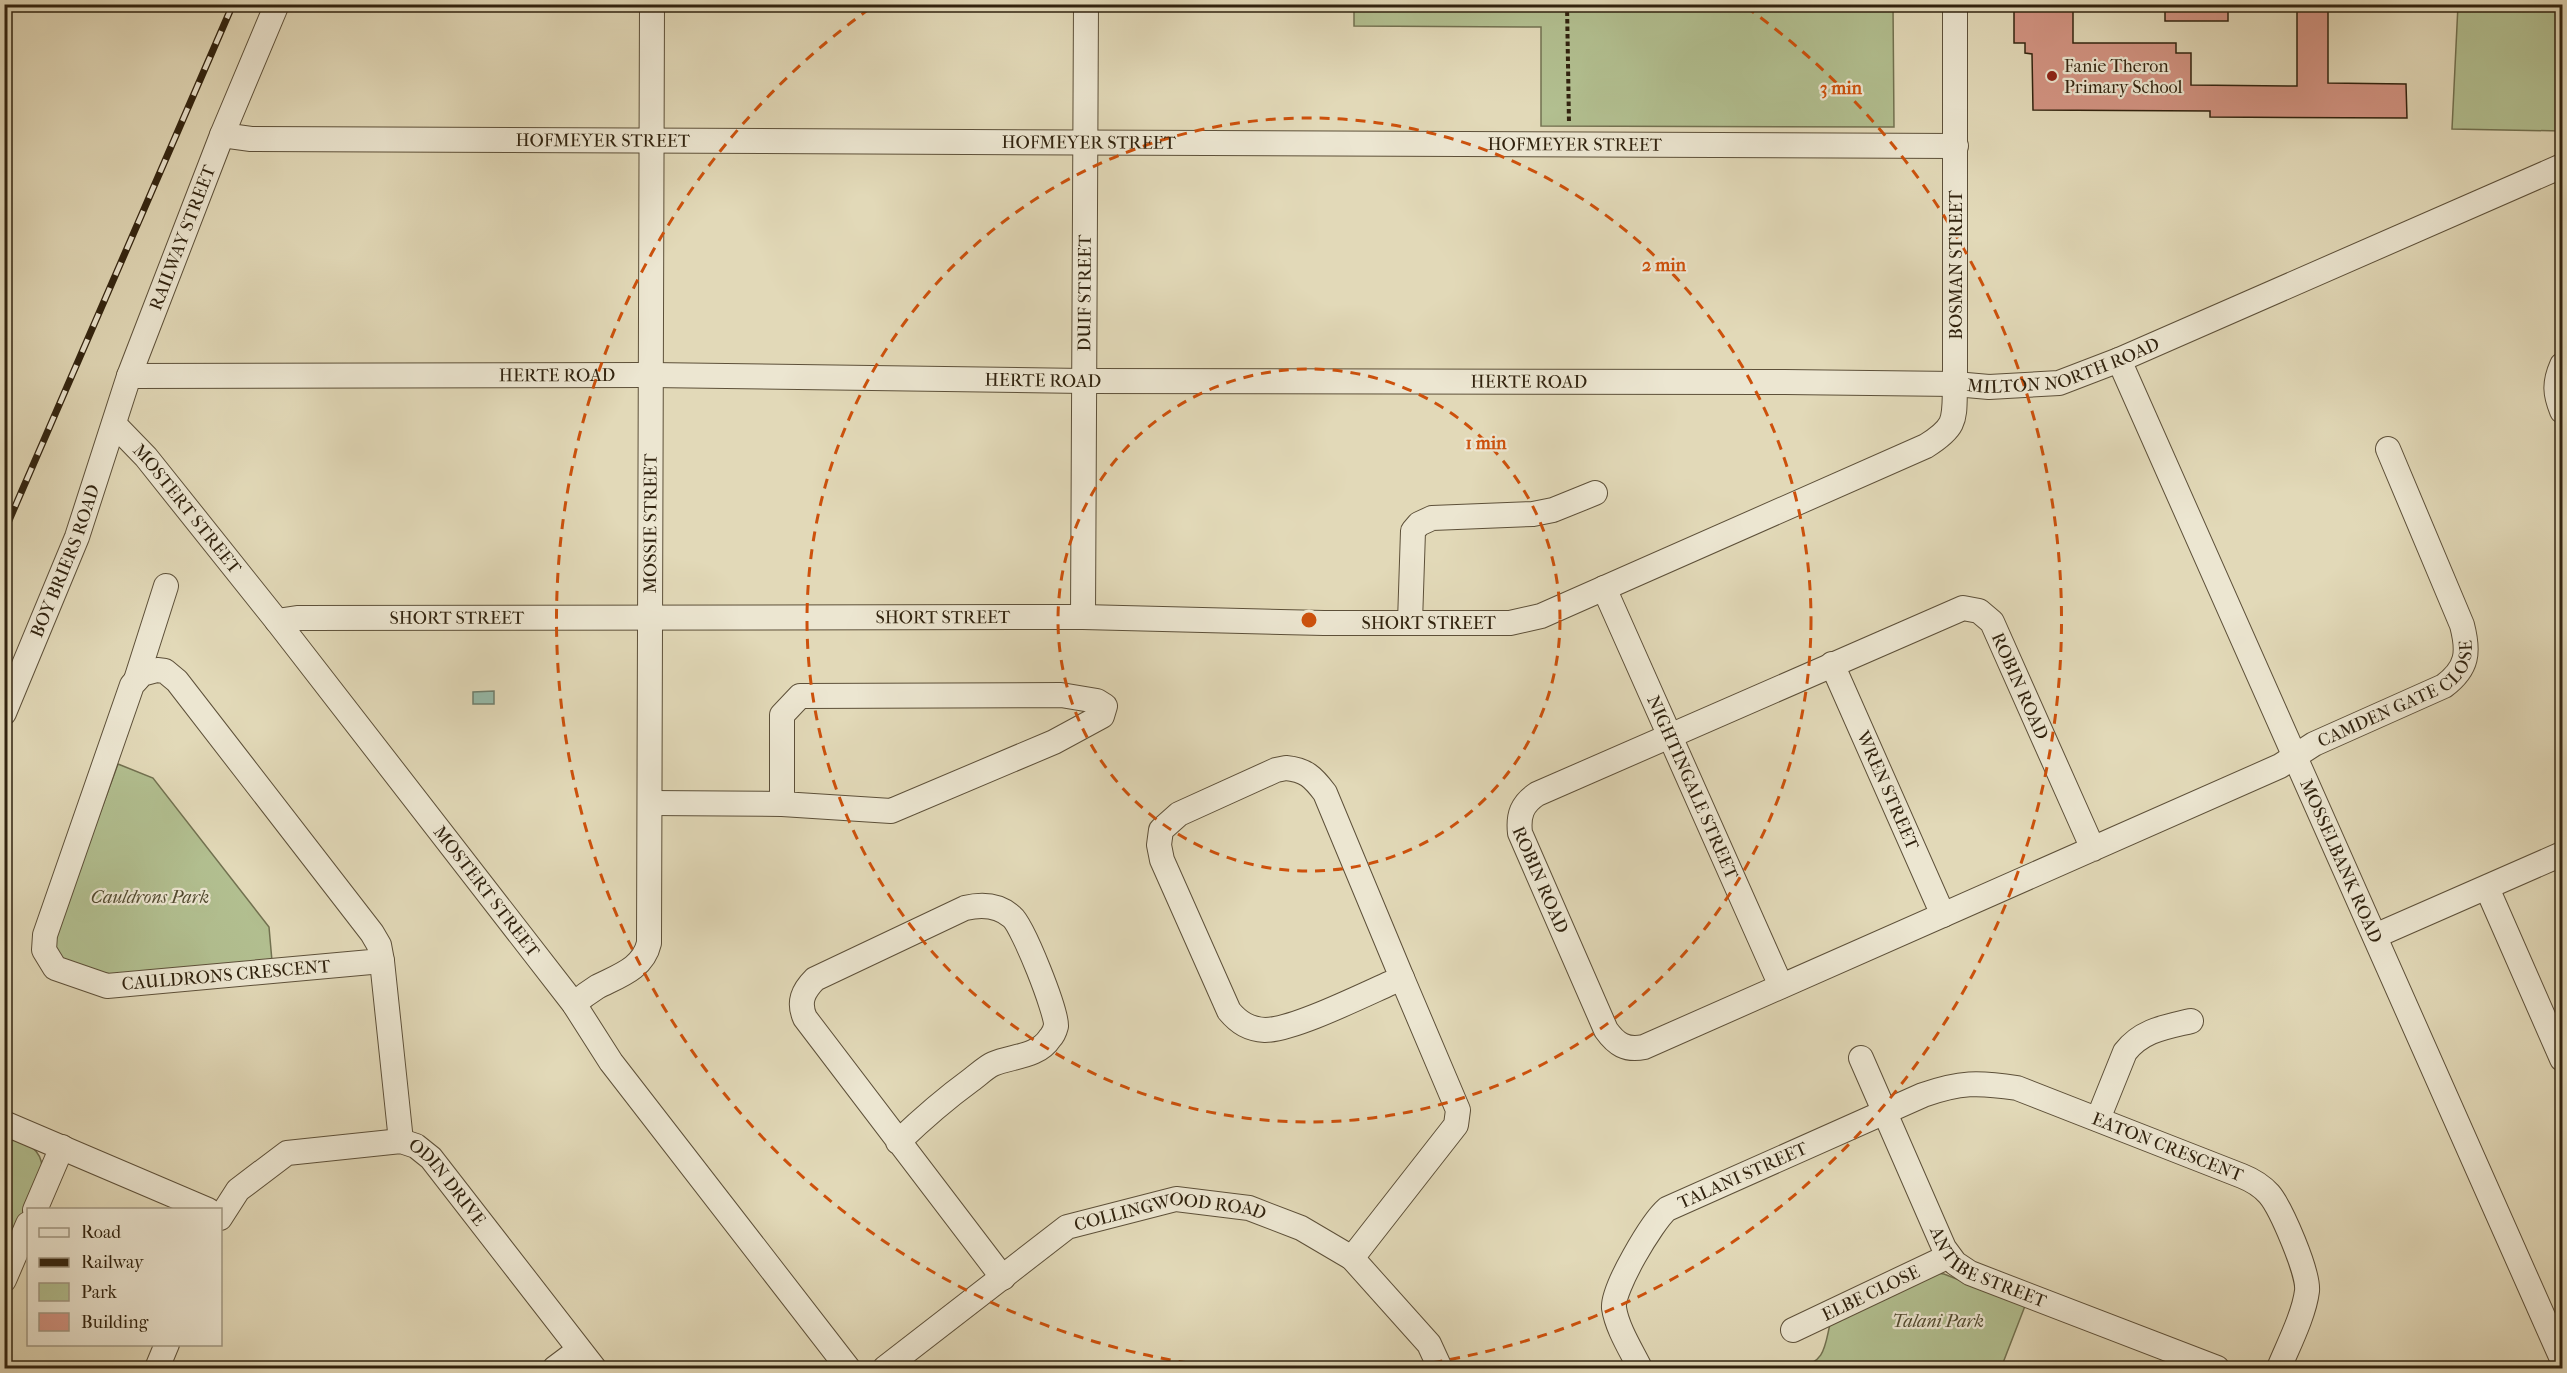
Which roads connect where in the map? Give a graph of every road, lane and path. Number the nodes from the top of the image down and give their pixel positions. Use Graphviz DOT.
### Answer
graph roads {
  1 [pos="277,4"];
  2 [pos="652,4"];
  3 [pos="1086,4"];
  4 [pos="1567,4"];
  5 [pos="1955,4"];
  6 [pos="222,135"];
  7 [pos="652,141"];
  8 [pos="1085,143"];
  9 [pos="1569,146"];
  10 [pos="1956,146"];
  11 [pos="2562,166"];
  12 [pos="2119,360"];
  13 [pos="2562,365"];
  14 [pos="651,375"];
  15 [pos="129,376"];
  16 [pos="1084,381"];
  17 [pos="1955,384"];
  18 [pos="2562,411"];
  19 [pos="114,424"];
  20 [pos="2388,450"];
  21 [pos="97,475"];
  22 [pos="1595,492"];
  23 [pos="166,586"];
  24 [pos="1604,588"];
  25 [pos="1083,617"];
  26 [pos="650,618"];
  27 [pos="276,621"];
  28 [pos="1410,622"];
  29 [pos="1832,664"];
  30 [pos="136,680"];
  31 [pos="4,713"];
  32 [pos="1670,735"];
  33 [pos="2295,757"];
  34 [pos="650,803"];
  35 [pos="782,804"];
  36 [pos="2093,849"];
  37 [pos="2562,854"];
  38 [pos="2487,888"];
  39 [pos="1943,915"];
  40 [pos="2374,936"];
  41 [pos="382,961"];
  42 [pos="1402,978"];
  43 [pos="1781,986"];
  44 [pos="574,1004"];
  45 [pos="2191,1021"];
  46 [pos="1861,1058"];
  47 [pos="2562,1059"];
  48 [pos="1885,1113"];
  49 [pos="2098,1119"];
  50 [pos="4,1123"];
  51 [pos="401,1141"];
  52 [pos="898,1142"];
  53 [pos="62,1147"];
  54 [pos="35,1208"];
  55 [pos="204,1208"];
  56 [pos="222,1209"];
  57 [pos="27,1226"];
  58 [pos="1948,1256"];
  59 [pos="1352,1258"];
  60 [pos="1003,1278"];
  61 [pos="4,1280"];
  62 [pos="1793,1330"];
  63 [pos="166,1346"];
  64 [pos="579,1350"];
  65 [pos="2562,1359"];
  66 [pos="2171,1360"];
  67 [pos="157,1368"];
  68 [pos="555,1368"];
  69 [pos="594,1368"];
  70 [pos="848,1368"];
  71 [pos="885,1368"];
  72 [pos="1440,1368"];
  73 [pos="1640,1368"];
  74 [pos="2217,1368"];
  75 [pos="2279,1368"];
  1 -- 6 [label="street, RAILWAY STREET"];
  2 -- 7 [label="street, MOSSIE STREET"];
  3 -- 8 [label="street, DUIF STREET"];
  4 -- 9 [label="path"];
  5 -- 10 [label="street, BOSMAN STREET"];
  6 -- 7 [label="street, HOFMEYER STREET"];
  6 -- 15 [label="street, RAILWAY STREET"];
  7 -- 8 [label="street, HOFMEYER STREET"];
  7 -- 14 [label="street, MOSSIE STREET"];
  8 -- 9 [label="street, HOFMEYER STREET"];
  8 -- 16 [label="street, DUIF STREET"];
  9 -- 10 [label="street, HOFMEYER STREET"];
  10 -- 17 [label="street, BOSMAN STREET"];
  11 -- 12 [label="street, MILTON NORTH ROAD"];
  12 -- 17 [label="street, MILTON NORTH ROAD"];
  12 -- 33 [label="street, MOSSELBANK ROAD"];
  13 -- 18 [label="street"];
  14 -- 15 [label="street, HERTE ROAD"];
  14 -- 16 [label="street, HERTE ROAD"];
  14 -- 26 [label="street, MOSSIE STREET"];
  15 -- 19 [label="street, RAILWAY STREET"];
  16 -- 17 [label="street, HERTE ROAD"];
  16 -- 25 [label="street, DUIF STREET"];
  17 -- 24 [label="street, MILTON NORTH ROAD"];
  19 -- 21 [label="street, RAILWAY STREET"];
  19 -- 27 [label="street, MOSTERT STREET"];
  20 -- 33 [label="street, CAMDEN GATE CLOSE"];
  21 -- 31 [label="street, BOY BRIERS ROAD"];
  22 -- 28 [label="street"];
  23 -- 30 [label="street, CAULDRONS CRESCENT"];
  24 -- 28 [label="street, SHORT STREET"];
  24 -- 32 [label="street, NIGHTINGALE STREET"];
  25 -- 26 [label="street, SHORT STREET"];
  25 -- 28 [label="street, SHORT STREET"];
  26 -- 27 [label="street, SHORT STREET"];
  26 -- 34 [label="street, MOSSIE STREET"];
  27 -- 44 [label="street, MOSTERT STREET"];
  29 -- 32 [label="street, ROBIN ROAD"];
  29 -- 36 [label="street, ROBIN ROAD"];
  29 -- 39 [label="street, WREN STREET"];
  30 -- 41 [label="street"];
  30 -- 41 [label="street, CAULDRONS CRESCENT"];
  32 -- 43 [label="street, NIGHTINGALE STREET"];
  32 -- 43 [label="street, ROBIN ROAD"];
  33 -- 36 [label="street, ROBIN ROAD"];
  33 -- 40 [label="street, MOSSELBANK ROAD"];
  34 -- 35 [label="street"];
  34 -- 44 [label="street, MOSSIE STREET"];
  35 -- 35 [label="street"];
  36 -- 39 [label="street, ROBIN ROAD"];
  37 -- 38 [label="street"];
  38 -- 40 [label="street"];
  38 -- 47 [label="street"];
  39 -- 43 [label="street, ROBIN ROAD"];
  40 -- 65 [label="street, MOSSELBANK ROAD"];
  41 -- 51 [label="street"];
  42 -- 42 [label="street"];
  42 -- 59 [label="street"];
  44 -- 70 [label="street, MOSTERT STREET"];
  45 -- 49 [label="street"];
  46 -- 48 [label="street, ANTIBE STREET"];
  48 -- 49 [label="street, EATON CRESCENT"];
  48 -- 58 [label="street, ANTIBE STREET"];
  48 -- 73 [label="street, TALANI STREET"];
  49 -- 75 [label="street, EATON CRESCENT"];
  50 -- 53 [label="street"];
  51 -- 56 [label="street, ODIN DRIVE"];
  51 -- 64 [label="street, ODIN DRIVE"];
  52 -- 52 [label="street"];
  52 -- 60 [label="street"];
  53 -- 54 [label="street"];
  53 -- 55 [label="street"];
  57 -- 61 [label="street"];
  58 -- 62 [label="street, ELBE CLOSE"];
  58 -- 66 [label="street, ANTIBE STREET"];
  59 -- 60 [label="street, COLLINGWOOD ROAD"];
  59 -- 72 [label="street, COLLINGWOOD ROAD"];
  60 -- 71 [label="street, COLLINGWOOD ROAD"];
  63 -- 67 [label="street"];
  64 -- 68 [label="street"];
  64 -- 69 [label="street, ODIN DRIVE"];
  66 -- 74 [label="street, ANTIBE STREET"];
}
